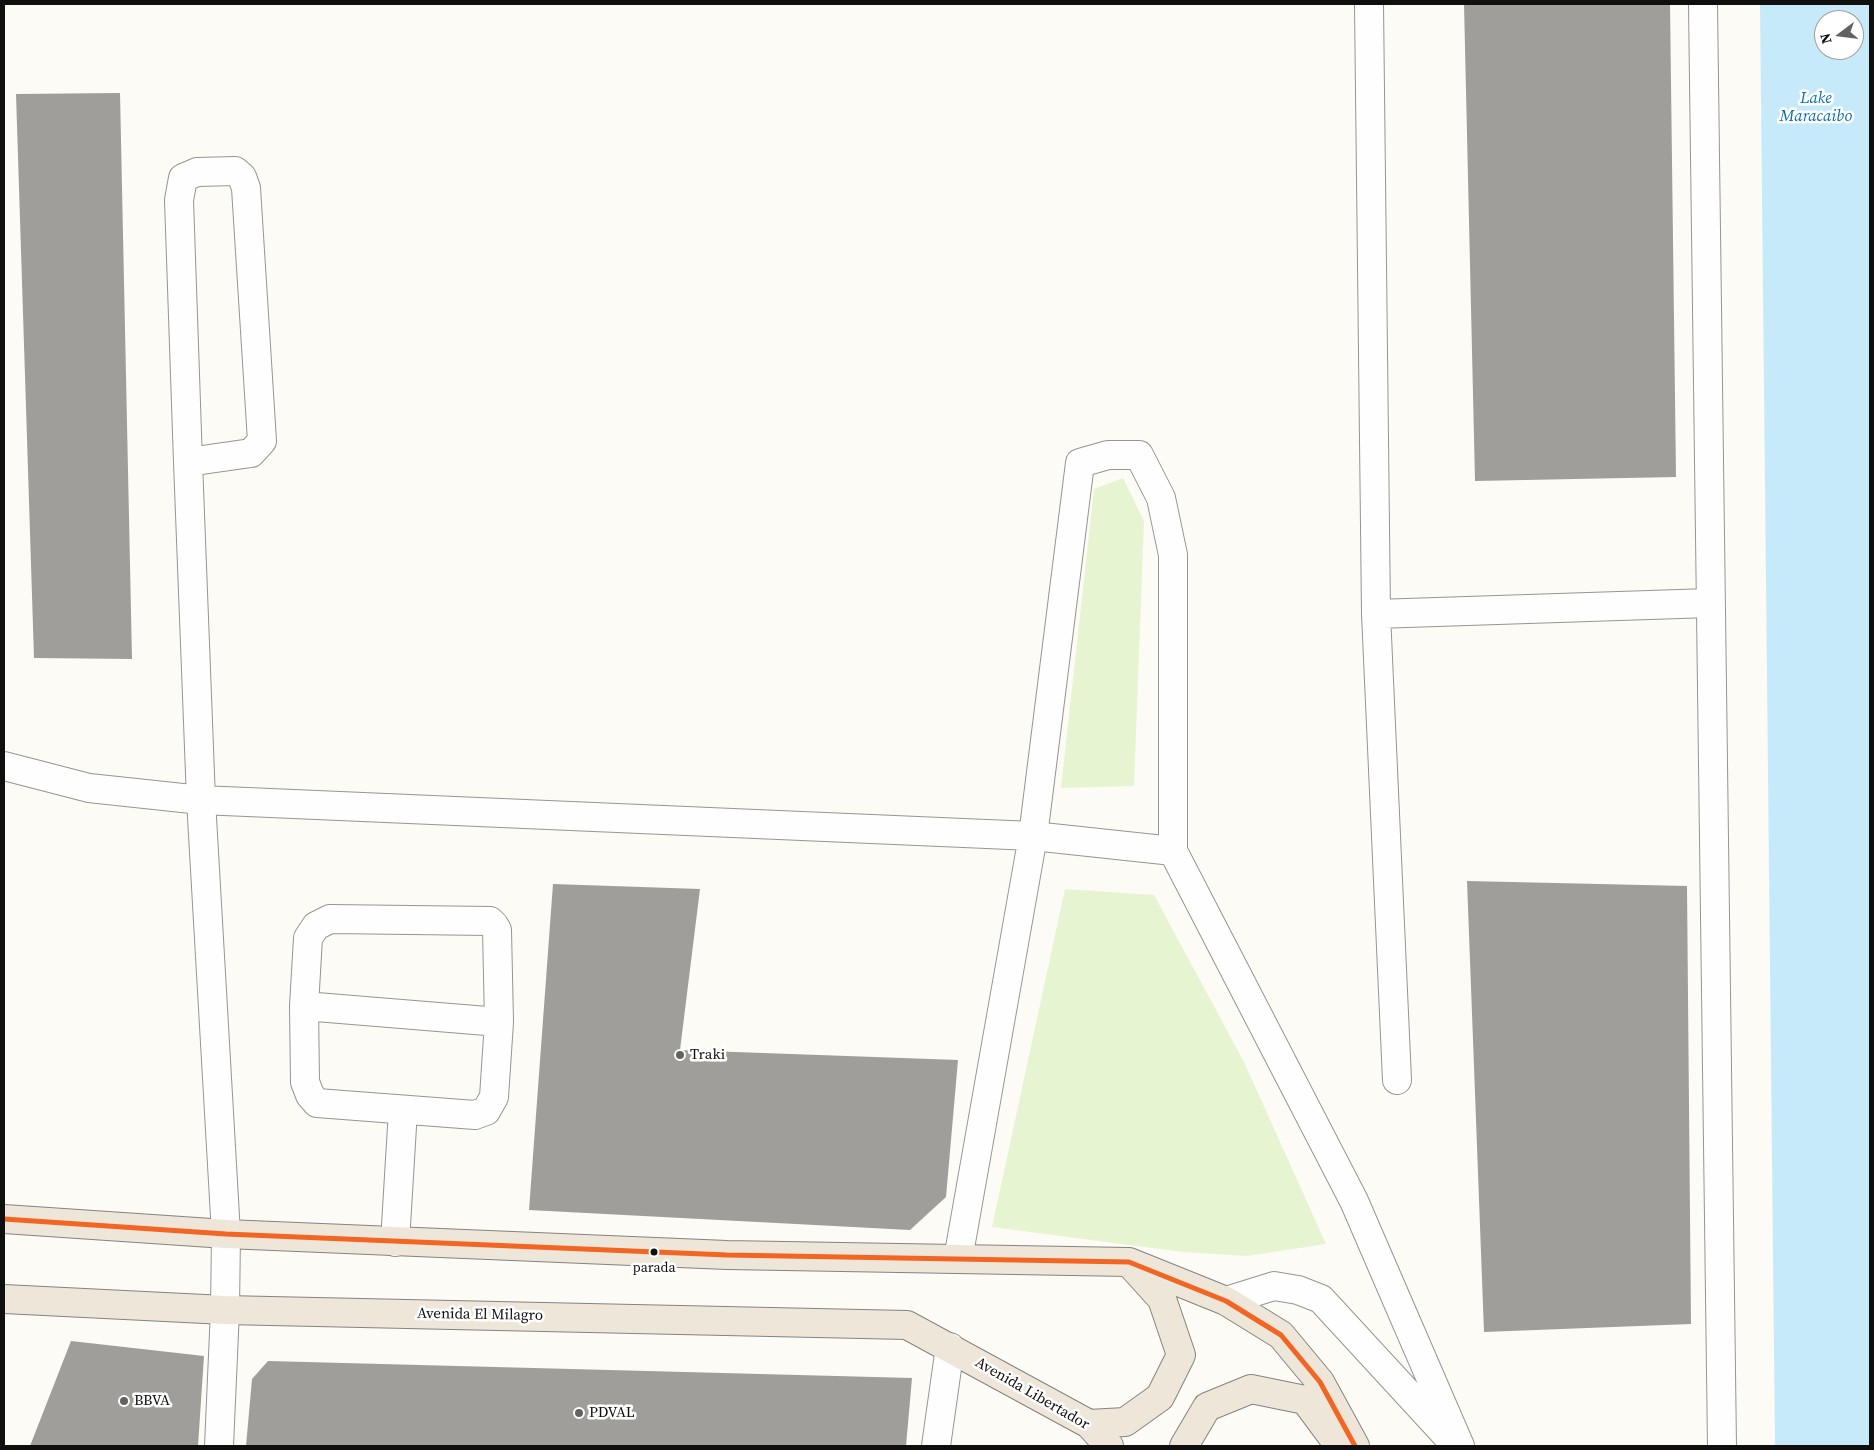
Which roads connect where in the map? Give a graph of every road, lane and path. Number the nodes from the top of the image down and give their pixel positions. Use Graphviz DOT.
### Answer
graph roads {
  1 [pos="1369,4"];
  2 [pos="1703,4"];
  3 [pos="188,462"];
  4 [pos="1710,603"];
  5 [pos="1376,614"];
  6 [pos="4,766"];
  7 [pos="201,800"];
  8 [pos="1033,836"];
  9 [pos="1173,851"];
  10 [pos="304,1006"];
  11 [pos="499,1022"];
  12 [pos="1397,1080"];
  13 [pos="403,1110"];
  14 [pos="4,1218"];
  15 [pos="226,1234"];
  16 [pos="395,1242"];
  17 [pos="958,1259"];
  18 [pos="1129,1262"];
  19 [pos="4,1299"];
  20 [pos="1226,1300"];
  21 [pos="226,1310"];
  22 [pos="950,1347"];
  23 [pos="1089,1424"];
  24 [pos="219,1446"];
  25 [pos="936,1446"];
  26 [pos="1109,1446"];
  27 [pos="1184,1446"];
  28 [pos="1340,1446"];
  29 [pos="1356,1446"];
  30 [pos="1458,1446"];
  31 [pos="1722,1446"];
  1 -- 5 [label="street"];
  2 -- 4 [label="street"];
  3 -- 3 [label="street"];
  3 -- 7 [label="street"];
  4 -- 5 [label="street"];
  4 -- 31 [label="street"];
  5 -- 12 [label="street"];
  6 -- 7 [label="street"];
  7 -- 8 [label="street"];
  7 -- 15 [label="street"];
  8 -- 9 [label="street"];
  8 -- 9 [label="street"];
  8 -- 17 [label="street"];
  9 -- 30 [label="street"];
  10 -- 11 [label="street"];
  10 -- 11 [label="street"];
  10 -- 13 [label="street"];
  11 -- 13 [label="street"];
  13 -- 16 [label="street"];
  14 -- 15 [label="main road"];
  15 -- 16 [label="main road"];
  15 -- 21 [label="street"];
  16 -- 17 [label="main road"];
  17 -- 18 [label="main road"];
  18 -- 20 [label="main road"];
  18 -- 23 [label="main road"];
  19 -- 21 [label="main road, Avenida El Milagro"];
  20 -- 29 [label="main road"];
  20 -- 30 [label="street"];
  21 -- 22 [label="main road, Avenida El Milagro"];
  21 -- 24 [label="street"];
  22 -- 23 [label="main road, Avenida Libertador"];
  22 -- 25 [label="street"];
  23 -- 26 [label="main road, Avenida Libertador"];
  27 -- 28 [label="main road"];
}
